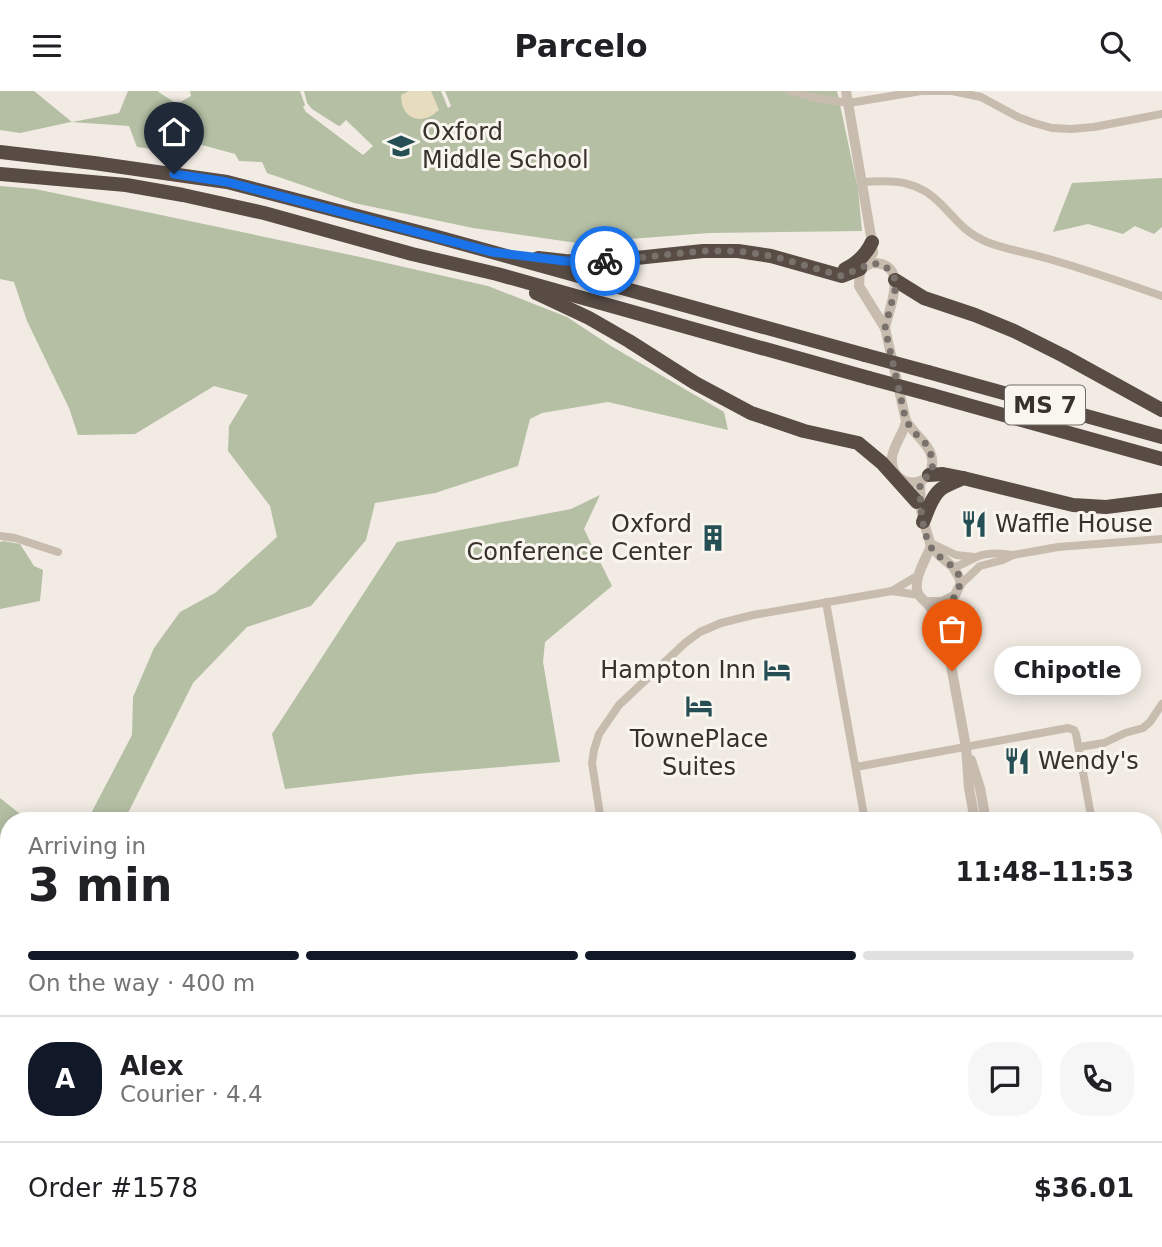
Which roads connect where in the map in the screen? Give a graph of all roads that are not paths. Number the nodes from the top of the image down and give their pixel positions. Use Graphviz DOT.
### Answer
graph roads {
  1 [pos="790,91"];
  2 [pos="846,91"];
  3 [pos="849,103"];
  4 [pos="1162,114"];
  5 [pos="0,152"];
  6 [pos="0,174"];
  7 [pos="863,182"];
  8 [pos="873,242"];
  9 [pos="492,252"];
  10 [pos="884,265"];
  11 [pos="863,267"];
  12 [pos="830,273"];
  13 [pos="497,274"];
  14 [pos="895,280"];
  15 [pos="1162,296"];
  16 [pos="885,328"];
  17 [pos="1162,409"];
  18 [pos="906,421"];
  19 [pos="1162,437"];
  20 [pos="858,443"];
  21 [pos="1162,459"];
  22 [pos="893,465"];
  23 [pos="925,478"];
  24 [pos="963,478"];
  25 [pos="908,483"];
  26 [pos="1162,501"];
  27 [pos="921,512"];
  28 [pos="0,536"];
  29 [pos="1162,538"];
  30 [pos="931,545"];
  31 [pos="58,552"];
  32 [pos="1013,555"];
  33 [pos="977,556"];
  34 [pos="950,564"];
  35 [pos="920,572"];
  36 [pos="960,585"];
  37 [pos="892,591"];
  38 [pos="954,596"];
  39 [pos="923,598"];
  40 [pos="826,602"];
  41 [pos="948,636"];
  42 [pos="1160,707"];
  43 [pos="1162,721"];
  44 [pos="966,747"];
  45 [pos="1079,747"];
  46 [pos="856,767"];
  47 [pos="600,812"];
  48 [pos="864,812"];
  49 [pos="973,812"];
  50 [pos="984,812"];
  51 [pos="1090,812"];
  1 -- 3 [label="street"];
  2 -- 3 [label="street"];
  3 -- 4 [label="street"];
  3 -- 7 [label="street"];
  5 -- 9 [label="highway, MS 7"];
  6 -- 13 [label="highway, MS 7"];
  7 -- 8 [label="street"];
  7 -- 15 [label="street"];
  8 -- 10 [label="street"];
  8 -- 11 [label="street"];
  8 -- 12 [label="highway"];
  9 -- 12 [label="highway"];
  9 -- 19 [label="highway, MS 7, bridge"];
  10 -- 11 [label="street"];
  10 -- 14 [label="street"];
  11 -- 12 [label="highway"];
  11 -- 16 [label="street"];
  13 -- 20 [label="highway"];
  13 -- 21 [label="highway, MS 7, bridge"];
  14 -- 16 [label="street"];
  14 -- 17 [label="highway"];
  16 -- 18 [label="street"];
  18 -- 22 [label="street"];
  18 -- 23 [label="street"];
  20 -- 22 [label="highway"];
  20 -- 27 [label="highway"];
  22 -- 25 [label="street"];
  23 -- 24 [label="highway"];
  23 -- 25 [label="street"];
  23 -- 27 [label="street"];
  24 -- 26 [label="highway"];
  24 -- 27 [label="highway"];
  25 -- 27 [label="street"];
  27 -- 30 [label="street"];
  28 -- 31 [label="street"];
  29 -- 32 [label="street"];
  30 -- 33 [label="street"];
  30 -- 34 [label="street"];
  30 -- 35 [label="street"];
  32 -- 33 [label="street"];
  32 -- 36 [label="street"];
  33 -- 34 [label="street"];
  34 -- 35 [label="street"];
  34 -- 36 [label="street"];
  35 -- 37 [label="street"];
  35 -- 39 [label="street"];
  36 -- 38 [label="street"];
  37 -- 39 [label="street"];
  37 -- 40 [label="street"];
  38 -- 39 [label="street"];
  38 -- 41 [label="street"];
  39 -- 41 [label="street"];
  40 -- 46 [label="street"];
  40 -- 47 [label="street"];
  41 -- 44 [label="street"];
  42 -- 43 [label="street"];
  42 -- 45 [label="street"];
  44 -- 45 [label="street"];
  44 -- 46 [label="street"];
  44 -- 49 [label="street"];
  44 -- 50 [label="street"];
  45 -- 51 [label="street"];
  46 -- 48 [label="street"];
}
